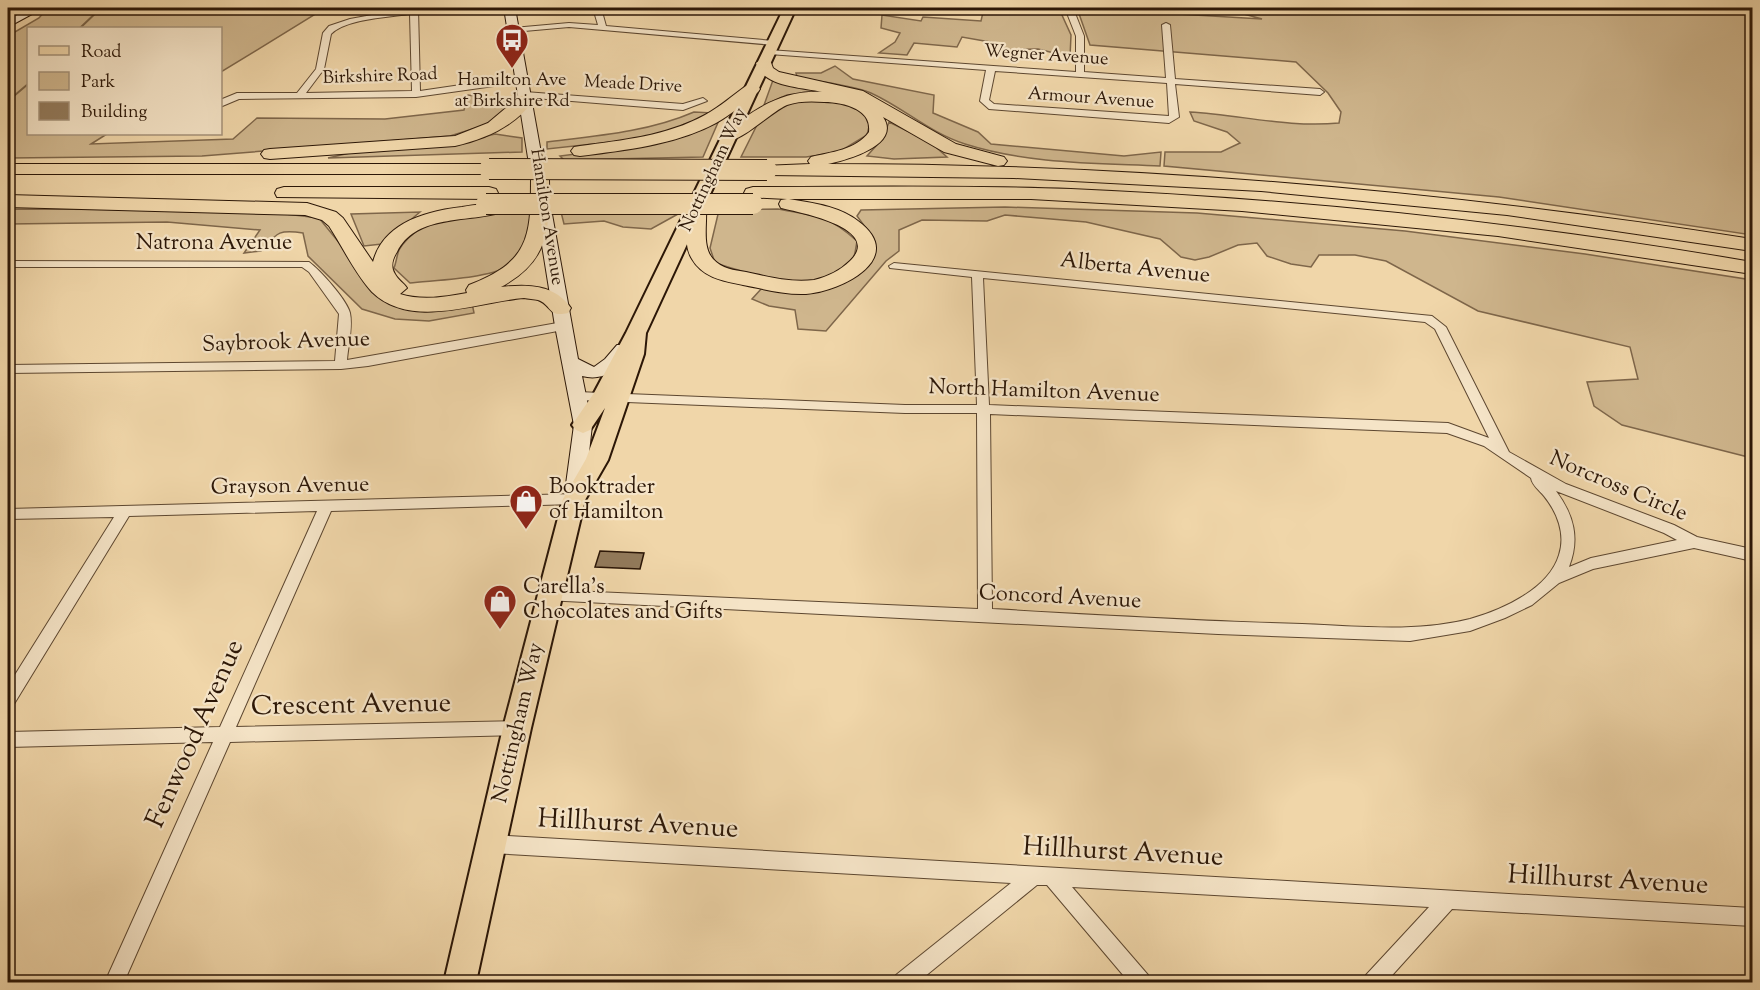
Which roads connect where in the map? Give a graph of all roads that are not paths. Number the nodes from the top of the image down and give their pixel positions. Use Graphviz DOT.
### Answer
graph roads {
  1 [pos="37,8"];
  2 [pos="509,8"];
  3 [pos="597,8"];
  4 [pos="790,8"];
  5 [pos="1069,8"];
  6 [pos="414,9"];
  7 [pos="8,24"];
  8 [pos="1166,25"];
  9 [pos="603,28"];
  10 [pos="513,30"];
  11 [pos="769,53"];
  12 [pos="991,68"];
  13 [pos="1080,75"];
  14 [pos="522,79"];
  15 [pos="1172,81"];
  16 [pos="752,89"];
  17 [pos="222,92"];
  18 [pos="1320,92"];
  19 [pos="416,94"];
  20 [pos="237,96"];
  21 [pos="299,96"];
  22 [pos="526,98"];
  23 [pos="703,101"];
  24 [pos="222,103"];
  25 [pos="729,137"];
  26 [pos="490,165"];
  27 [pos="768,167"];
  28 [pos="8,169"];
  29 [pos="92,169"];
  30 [pos="1111,176"];
  31 [pos="540,180"];
  32 [pos="8,192"];
  33 [pos="753,199"];
  34 [pos="8,201"];
  35 [pos="488,202"];
  36 [pos="788,204"];
  37 [pos="238,206"];
  38 [pos="696,210"];
  39 [pos="1348,214"];
  40 [pos="1752,245"];
  41 [pos="8,264"];
  42 [pos="894,266"];
  43 [pos="1752,268"];
  44 [pos="977,274"];
  45 [pos="562,317"];
  46 [pos="636,333"];
  47 [pos="570,362"];
  48 [pos="341,365"];
  49 [pos="8,369"];
  50 [pos="577,396"];
  51 [pos="610,396"];
  52 [pos="982,409"];
  53 [pos="583,425"];
  54 [pos="1504,455"];
  55 [pos="1527,470"];
  56 [pos="574,500"];
  57 [pos="326,507"];
  58 [pos="124,512"];
  59 [pos="8,514"];
  60 [pos="1694,542"];
  61 [pos="1752,555"];
  62 [pos="1554,579"];
  63 [pos="549,596"];
  64 [pos="985,615"];
  65 [pos="8,699"];
  66 [pos="517,728"];
  67 [pos="224,734"];
  68 [pos="8,739"];
  69 [pos="491,844"];
  70 [pos="1043,876"];
  71 [pos="1449,899"];
  72 [pos="1752,917"];
  73 [pos="114,982"];
  74 [pos="460,982"];
  75 [pos="903,982"];
  76 [pos="1141,982"];
  77 [pos="1373,982"];
  1 -- 7 [label="main road"];
  2 -- 10 [label="main road, Hamilton Avenue"];
  3 -- 9 [label="street"];
  4 -- 11 [label="main road, Nottingham Way"];
  5 -- 13 [label="street"];
  6 -- 19 [label="street"];
  6 -- 21 [label="street"];
  8 -- 15 [label="street, Armour Avenue"];
  9 -- 10 [label="street, Wegner Avenue"];
  9 -- 11 [label="street, Wegner Avenue"];
  10 -- 14 [label="main road, Hamilton Avenue"];
  11 -- 12 [label="street, Wegner Avenue"];
  11 -- 16 [label="main road, Nottingham Way"];
  11 -- 30 [label="highway"];
  12 -- 13 [label="street, Wegner Avenue"];
  12 -- 15 [label="street, Armour Avenue"];
  13 -- 15 [label="street, Wegner Avenue"];
  14 -- 19 [label="street, Birkshire Road"];
  14 -- 22 [label="main road, Hamilton Avenue"];
  15 -- 18 [label="street, Wegner Avenue"];
  16 -- 25 [label="main road, Nottingham Way"];
  16 -- 26 [label="highway"];
  17 -- 20 [label="street, Birkshire Road"];
  19 -- 21 [label="street, Birkshire Road"];
  20 -- 21 [label="street, Birkshire Road"];
  20 -- 24 [label="street, Birkshire Road"];
  22 -- 23 [label="street, Meade Drive"];
  22 -- 29 [label="highway"];
  22 -- 31 [label="main road, Hamilton Avenue"];
  25 -- 27 [label="highway"];
  25 -- 38 [label="main road, Nottingham Way"];
  26 -- 27 [label="highway, bridge"];
  26 -- 29 [label="highway"];
  27 -- 30 [label="highway"];
  28 -- 29 [label="highway"];
  30 -- 40 [label="highway"];
  31 -- 35 [label="highway"];
  31 -- 45 [label="main road, Hamilton Avenue"];
  32 -- 35 [label="highway"];
  33 -- 35 [label="highway"];
  33 -- 35 [label="highway, bridge"];
  33 -- 36 [label="highway"];
  33 -- 39 [label="highway"];
  34 -- 37 [label="highway"];
  35 -- 37 [label="highway"];
  36 -- 38 [label="highway"];
  36 -- 39 [label="highway"];
  37 -- 45 [label="highway"];
  38 -- 46 [label="main road, Nottingham Way"];
  39 -- 43 [label="highway"];
  41 -- 48 [label="street, Natrona Avenue"];
  42 -- 44 [label="street, Alberta Avenue"];
  44 -- 52 [label="street"];
  44 -- 54 [label="street, Alberta Avenue"];
  45 -- 47 [label="main road, Hamilton Avenue"];
  45 -- 48 [label="street, Saybrook Avenue"];
  46 -- 47 [label="main road"];
  46 -- 51 [label="main road, Nottingham Way"];
  47 -- 50 [label="main road, Hamilton Avenue"];
  48 -- 49 [label="street, Saybrook Avenue"];
  50 -- 51 [label="street, North Hamilton Avenue"];
  50 -- 53 [label="main road, Hamilton Avenue"];
  51 -- 52 [label="street, North Hamilton Avenue"];
  51 -- 53 [label="main road, Nottingham Way"];
  51 -- 56 [label="main road, Nottingham Way"];
  52 -- 54 [label="street, North Hamilton Avenue"];
  52 -- 64 [label="street"];
  53 -- 56 [label="main road, Hamilton Avenue"];
  54 -- 55 [label="street, Norcross Circle"];
  55 -- 60 [label="street, Norcross Circle"];
  55 -- 62 [label="street, Concord Avenue"];
  56 -- 57 [label="street, Grayson Avenue"];
  56 -- 63 [label="main road, Nottingham Way"];
  57 -- 58 [label="street, Grayson Avenue"];
  57 -- 67 [label="street, Fenwood Avenue"];
  58 -- 59 [label="street, Grayson Avenue"];
  58 -- 65 [label="street"];
  60 -- 61 [label="street, Norcross Circle"];
  60 -- 62 [label="street, Concord Avenue"];
  62 -- 64 [label="street, Concord Avenue"];
  63 -- 64 [label="street, Concord Avenue"];
  63 -- 66 [label="main road, Nottingham Way"];
  66 -- 67 [label="street, Crescent Avenue"];
  66 -- 69 [label="main road, Nottingham Way"];
  67 -- 68 [label="street, Crescent Avenue"];
  67 -- 73 [label="street, Fenwood Avenue"];
  69 -- 70 [label="street, Hillhurst Avenue"];
  69 -- 74 [label="main road, Nottingham Way"];
  70 -- 71 [label="street, Hillhurst Avenue"];
  70 -- 75 [label="street"];
  70 -- 76 [label="street"];
  71 -- 72 [label="street, Hillhurst Avenue"];
  71 -- 77 [label="street"];
}
